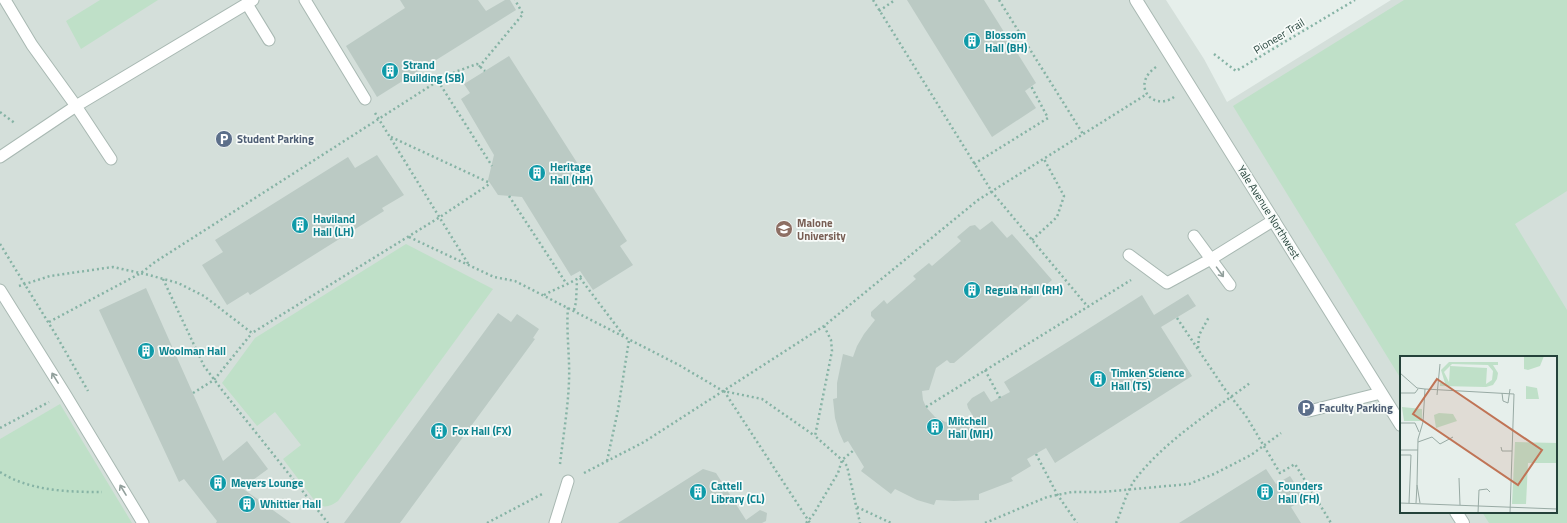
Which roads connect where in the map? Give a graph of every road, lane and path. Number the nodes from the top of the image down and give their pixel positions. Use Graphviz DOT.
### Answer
graph roads {
  1 [pos="6,0"];
  2 [pos="305,0"];
  3 [pos="516,0"];
  4 [pos="873,0"];
  5 [pos="895,0"];
  6 [pos="999,0"];
  7 [pos="1136,0"];
  8 [pos="1355,0"];
  9 [pos="250,2"];
  10 [pos="879,11"];
  11 [pos="269,40"];
  12 [pos="1214,54"];
  13 [pos="1172,57"];
  14 [pos="479,66"];
  15 [pos="484,72"];
  16 [pos="438,81"];
  17 [pos="1031,86"];
  18 [pos="1190,86"];
  19 [pos="1147,94"];
  20 [pos="365,99"];
  21 [pos="76,106"];
  22 [pos="379,119"];
  23 [pos="1083,134"];
  24 [pos="390,136"];
  25 [pos="0,157"];
  26 [pos="111,159"];
  27 [pos="1044,159"];
  28 [pos="974,164"];
  29 [pos="492,166"];
  30 [pos="992,192"];
  31 [pos="509,196"];
  32 [pos="440,217"];
  33 [pos="1274,220"];
  34 [pos="1194,236"];
  35 [pos="408,237"];
  36 [pos="1032,240"];
  37 [pos="1129,255"];
  38 [pos="1211,259"];
  39 [pos="470,266"];
  40 [pos="1144,267"];
  41 [pos="141,273"];
  42 [pos="583,275"];
  43 [pos="580,278"];
  44 [pos="163,279"];
  45 [pos="577,280"];
  46 [pos="566,283"];
  47 [pos="1230,285"];
  48 [pos="1,292"];
  49 [pos="543,295"];
  50 [pos="1088,307"];
  51 [pos="568,308"];
  52 [pos="574,310"];
  53 [pos="1209,317"];
  54 [pos="1177,318"];
  55 [pos="49,322"];
  56 [pos="824,326"];
  57 [pos="252,333"];
  58 [pos="625,337"];
  59 [pos="629,340"];
  60 [pos="1198,348"];
  61 [pos="985,370"];
  62 [pos="214,380"];
  63 [pos="82,382"];
  64 [pos="1250,383"];
  65 [pos="723,391"];
  66 [pos="193,393"];
  67 [pos="1381,393"];
  68 [pos="65,394"];
  69 [pos="1232,397"];
  70 [pos="1000,398"];
  71 [pos="926,407"];
  72 [pos="1309,411"];
  73 [pos="1400,423"];
  74 [pos="0,428"];
  75 [pos="1281,433"];
  76 [pos="816,436"];
  77 [pos="1264,445"];
  78 [pos="854,450"];
  79 [pos="1036,454"];
  80 [pos="842,460"];
  81 [pos="607,461"];
  82 [pos="0,472"];
  83 [pos="568,481"];
  84 [pos="121,486"];
  85 [pos="557,487"];
  86 [pos="1130,490"];
  87 [pos="1057,494"];
  88 [pos="856,507"];
  89 [pos="808,522"];
  90 [pos="143,523"];
  91 [pos="328,523"];
  92 [pos="487,523"];
  93 [pos="555,523"];
  94 [pos="860,523"];
  95 [pos="891,523"];
  96 [pos="985,523"];
  97 [pos="1077,523"];
  98 [pos="1116,523"];
  99 [pos="1331,523"];
  1 -- 21 [label="lane"];
  2 -- 20 [label="lane"];
  3 -- 14 [label="path"];
  4 -- 10 [label="path"];
  5 -- 10 [label="path"];
  6 -- 23 [label="path"];
  7 -- 13 [label="street, Yale Avenue Northwest"];
  8 -- 12 [label="path, Pioneer Trail"];
  9 -- 11 [label="lane"];
  9 -- 21 [label="lane"];
  10 -- 28 [label="path"];
  13 -- 18 [label="street, Yale Avenue Northwest"];
  13 -- 19 [label="path"];
  14 -- 15 [label="path"];
  14 -- 16 [label="path"];
  16 -- 22 [label="path"];
  16 -- 29 [label="path"];
  17 -- 28 [label="path"];
  18 -- 19 [label="path"];
  18 -- 33 [label="street, Yale Avenue Northwest"];
  19 -- 23 [label="path"];
  20 -- 22 [label="path"];
  21 -- 25 [label="lane"];
  21 -- 26 [label="lane"];
  22 -- 24 [label="path"];
  22 -- 41 [label="path"];
  23 -- 27 [label="path"];
  24 -- 32 [label="path"];
  24 -- 32 [label="path"];
  27 -- 30 [label="path"];
  27 -- 36 [label="path"];
  28 -- 30 [label="path"];
  30 -- 36 [label="path"];
  30 -- 56 [label="path"];
  31 -- 46 [label="path"];
  32 -- 35 [label="path"];
  32 -- 39 [label="path"];
  33 -- 38 [label="lane"];
  33 -- 67 [label="street, Yale Avenue Northwest"];
  34 -- 38 [label="lane"];
  35 -- 39 [label="path"];
  35 -- 57 [label="path"];
  36 -- 50 [label="path"];
  37 -- 40 [label="lane"];
  38 -- 40 [label="lane"];
  38 -- 47 [label="lane, one-way"];
  39 -- 49 [label="path"];
  40 -- 50 [label="path"];
  41 -- 44 [label="path"];
  41 -- 48 [label="path"];
  41 -- 55 [label="path"];
  42 -- 43 [label="path"];
  43 -- 45 [label="path"];
  43 -- 58 [label="path"];
  44 -- 57 [label="path"];
  44 -- 62 [label="path"];
  45 -- 46 [label="path"];
  45 -- 52 [label="path"];
  46 -- 49 [label="path"];
  68 -- 48 [label="lane, one-way"];
  49 -- 51 [label="path"];
  50 -- 61 [label="path"];
  51 -- 52 [label="path"];
  51 -- 85 [label="path"];
  52 -- 58 [label="path"];
  53 -- 60 [label="path"];
  54 -- 60 [label="path"];
  56 -- 65 [label="path"];
  56 -- 76 [label="path"];
  57 -- 62 [label="path"];
  58 -- 59 [label="path"];
  59 -- 65 [label="path"];
  59 -- 81 [label="path"];
  60 -- 69 [label="path"];
  61 -- 70 [label="path"];
  61 -- 71 [label="path"];
  62 -- 66 [label="path"];
  62 -- 91 [label="path"];
  63 -- 68 [label="path"];
  64 -- 69 [label="path"];
  65 -- 76 [label="path"];
  65 -- 81 [label="path"];
  65 -- 89 [label="path"];
  67 -- 72 [label="lane"];
  67 -- 73 [label="street, Yale Avenue Northwest"];
  68 -- 74 [label="path"];
  68 -- 84 [label="lane"];
  69 -- 77 [label="path"];
  69 -- 86 [label="path"];
  75 -- 77 [label="path"];
  76 -- 80 [label="path"];
  77 -- 86 [label="path"];
  77 -- 99 [label="path"];
  78 -- 80 [label="path"];
  79 -- 87 [label="path"];
  80 -- 88 [label="path"];
  80 -- 89 [label="path"];
  81 -- 83 [label="path"];
  82 -- 84 [label="path"];
  83 -- 85 [label="path"];
  83 -- 93 [label="lane"];
  90 -- 84 [label="lane, one-way"];
  85 -- 92 [label="path"];
  86 -- 87 [label="path"];
  86 -- 98 [label="path"];
  87 -- 96 [label="path"];
  87 -- 97 [label="path"];
  88 -- 94 [label="path"];
  88 -- 95 [label="path"];
}
